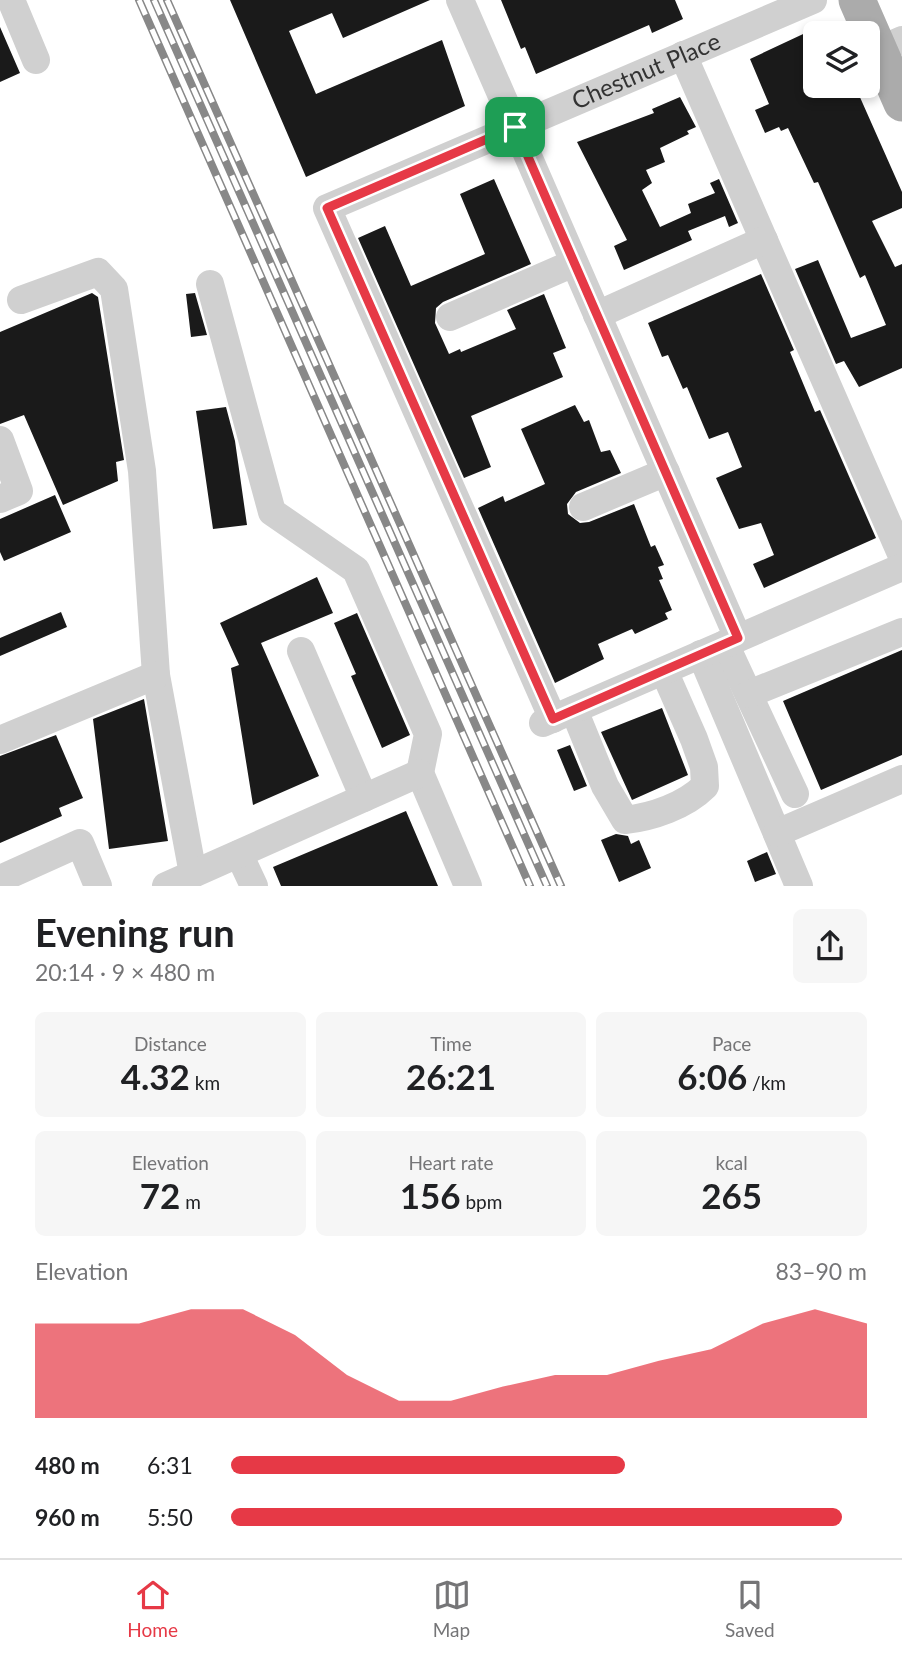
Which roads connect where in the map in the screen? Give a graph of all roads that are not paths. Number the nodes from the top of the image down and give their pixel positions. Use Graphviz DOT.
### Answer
graph roads {
  1 [pos="11,0"];
  2 [pos="460,0"];
  3 [pos="813,0"];
  4 [pos="857,0"];
  5 [pos="890,45"];
  6 [pos="683,55"];
  7 [pos="36,60"];
  8 [pos="901,100"];
  9 [pos="515,127"];
  10 [pos="764,240"];
  11 [pos="575,263"];
  12 [pos="210,284"];
  13 [pos="22,300"];
  14 [pos="597,315"];
  15 [pos="450,317"];
  16 [pos="0,440"];
  17 [pos="666,472"];
  18 [pos="0,499"];
  19 [pos="583,507"];
  20 [pos="902,556"];
  21 [pos="902,567"];
  22 [pos="902,632"];
  23 [pos="721,646"];
  24 [pos="301,651"];
  25 [pos="664,671"];
  26 [pos="156,675"];
  27 [pos="749,695"];
  28 [pos="557,717"];
  29 [pos="0,740"];
  30 [pos="420,773"];
  31 [pos="902,779"];
  32 [pos="795,794"];
  33 [pos="364,798"];
  34 [pos="777,833"];
  35 [pos="239,853"];
  36 [pos="193,874"];
  37 [pos="0,879"];
  38 [pos="98,886"];
  39 [pos="166,886"];
  40 [pos="254,886"];
  41 [pos="468,886"];
  42 [pos="799,886"];
  1 -- 7 [label="street"];
  2 -- 9 [label="street"];
  3 -- 6 [label="street, Chestnut Place"];
  4 -- 5 [label="main road"];
  5 -- 8 [label="main road"];
  6 -- 9 [label="street, Chestnut Place"];
  6 -- 10 [label="street"];
  9 -- 11 [label="street"];
  9 -- 28 [label="street, Chestnut Place"];
  10 -- 14 [label="street"];
  10 -- 20 [label="street"];
  11 -- 14 [label="street"];
  11 -- 15 [label="street"];
  12 -- 30 [label="street"];
  13 -- 26 [label="street"];
  14 -- 17 [label="street"];
  16 -- 18 [label="street"];
  17 -- 19 [label="street"];
  17 -- 23 [label="street"];
  21 -- 23 [label="street"];
  22 -- 27 [label="street"];
  23 -- 25 [label="street"];
  23 -- 27 [label="street"];
  23 -- 34 [label="street"];
  24 -- 33 [label="street"];
  25 -- 28 [label="street"];
  25 -- 28 [label="street"];
  26 -- 29 [label="street"];
  26 -- 36 [label="street"];
  27 -- 32 [label="street"];
  30 -- 33 [label="street"];
  30 -- 41 [label="street"];
  31 -- 34 [label="street"];
  33 -- 35 [label="street"];
  34 -- 42 [label="street"];
  35 -- 36 [label="street"];
  35 -- 40 [label="street"];
  36 -- 39 [label="street"];
  37 -- 38 [label="street"];
}
